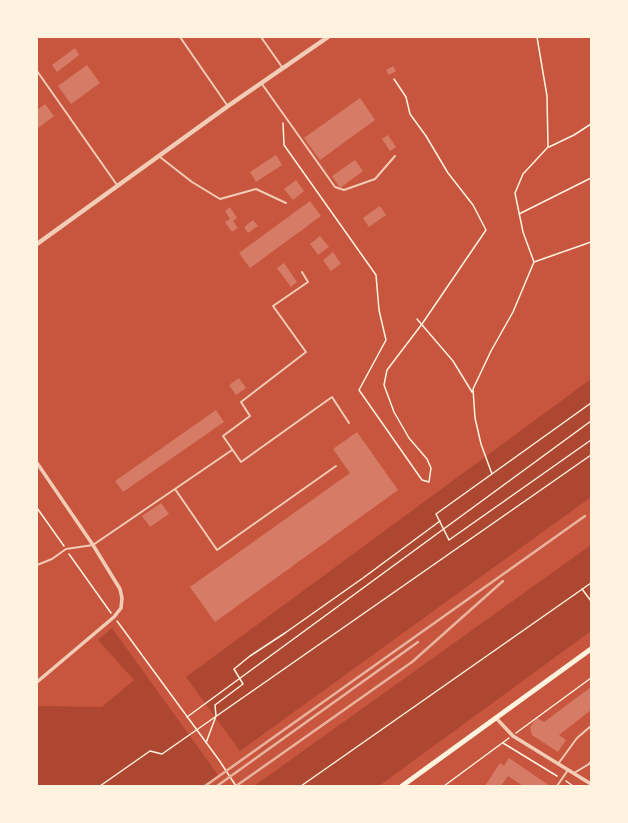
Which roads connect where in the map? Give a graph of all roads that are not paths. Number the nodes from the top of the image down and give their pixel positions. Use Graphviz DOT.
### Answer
graph roads {
  1 [pos="180,37"];
  2 [pos="261,37"];
  3 [pos="328,37"];
  4 [pos="283,68"];
  5 [pos="37,71"];
  6 [pos="262,83"];
  7 [pos="228,106"];
  8 [pos="159,156"];
  9 [pos="395,156"];
  10 [pos="118,186"];
  11 [pos="286,203"];
  12 [pos="37,244"];
  13 [pos="302,272"];
  14 [pos="348,423"];
  15 [pos="232,450"];
  16 [pos="37,463"];
  17 [pos="336,466"];
  18 [pos="175,489"];
  19 [pos="93,545"];
  20 [pos="37,565"];
  21 [pos="591,649"];
  22 [pos="37,682"];
  23 [pos="496,718"];
  24 [pos="591,726"];
  25 [pos="591,761"];
  26 [pos="558,764"];
  27 [pos="568,770"];
  28 [pos="574,773"];
  29 [pos="591,784"];
  30 [pos="402,786"];
  31 [pos="557,786"];
  1 -- 7 [label="lane"];
  2 -- 4 [label="lane"];
  3 -- 4 [label="street"];
  4 -- 6 [label="street"];
  5 -- 10 [label="lane"];
  6 -- 7 [label="street"];
  6 -- 9 [label="lane"];
  7 -- 8 [label="street"];
  8 -- 10 [label="street"];
  8 -- 11 [label="lane"];
  10 -- 12 [label="street"];
  13 -- 15 [label="lane"];
  14 -- 15 [label="lane"];
  15 -- 18 [label="lane"];
  16 -- 19 [label="street"];
  17 -- 18 [label="lane"];
  18 -- 19 [label="lane"];
  19 -- 20 [label="lane"];
  19 -- 22 [label="street"];
  21 -- 23 [label="main road"];
  23 -- 26 [label="street"];
  23 -- 30 [label="main road"];
  24 -- 26 [label="lane"];
  25 -- 28 [label="lane"];
  26 -- 27 [label="street"];
  27 -- 28 [label="street"];
  27 -- 31 [label="lane"];
  28 -- 29 [label="street"];
}
